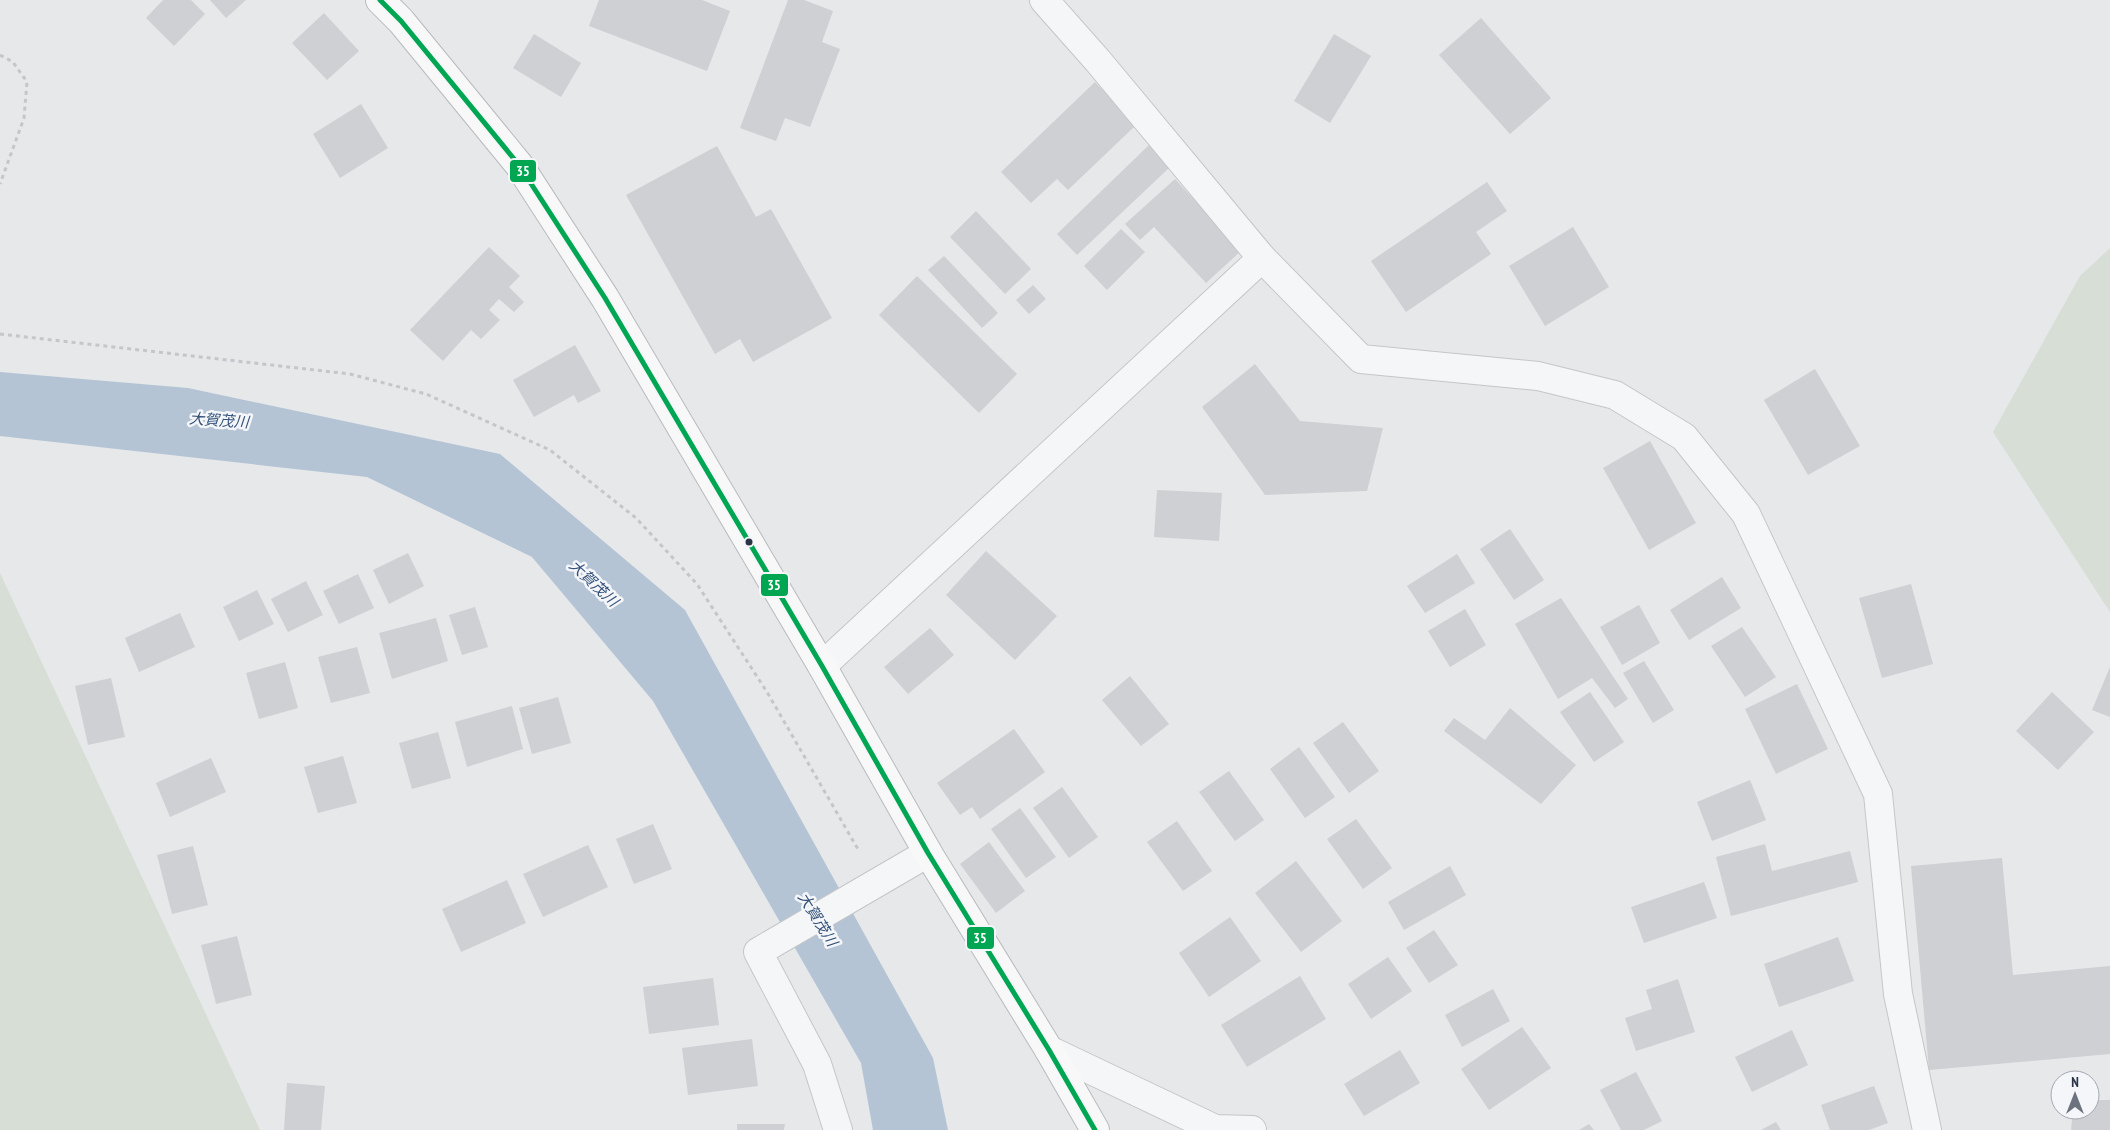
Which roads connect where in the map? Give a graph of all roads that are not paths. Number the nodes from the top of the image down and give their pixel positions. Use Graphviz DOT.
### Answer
graph roads {
  1 [pos="380,0"];
  2 [pos="1044,0"];
  3 [pos="1262,258"];
  4 [pos="822,666"];
  5 [pos="928,852"];
  6 [pos="1049,1050"];
  7 [pos="838,1130"];
  8 [pos="1096,1130"];
  9 [pos="1252,1130"];
  10 [pos="1927,1130"];
  1 -- 4 [label="highway"];
  2 -- 3 [label="street"];
  3 -- 4 [label="street"];
  3 -- 10 [label="street"];
  4 -- 5 [label="highway"];
  5 -- 6 [label="highway"];
  5 -- 7 [label="street"];
  6 -- 8 [label="highway"];
  6 -- 9 [label="street"];
}
